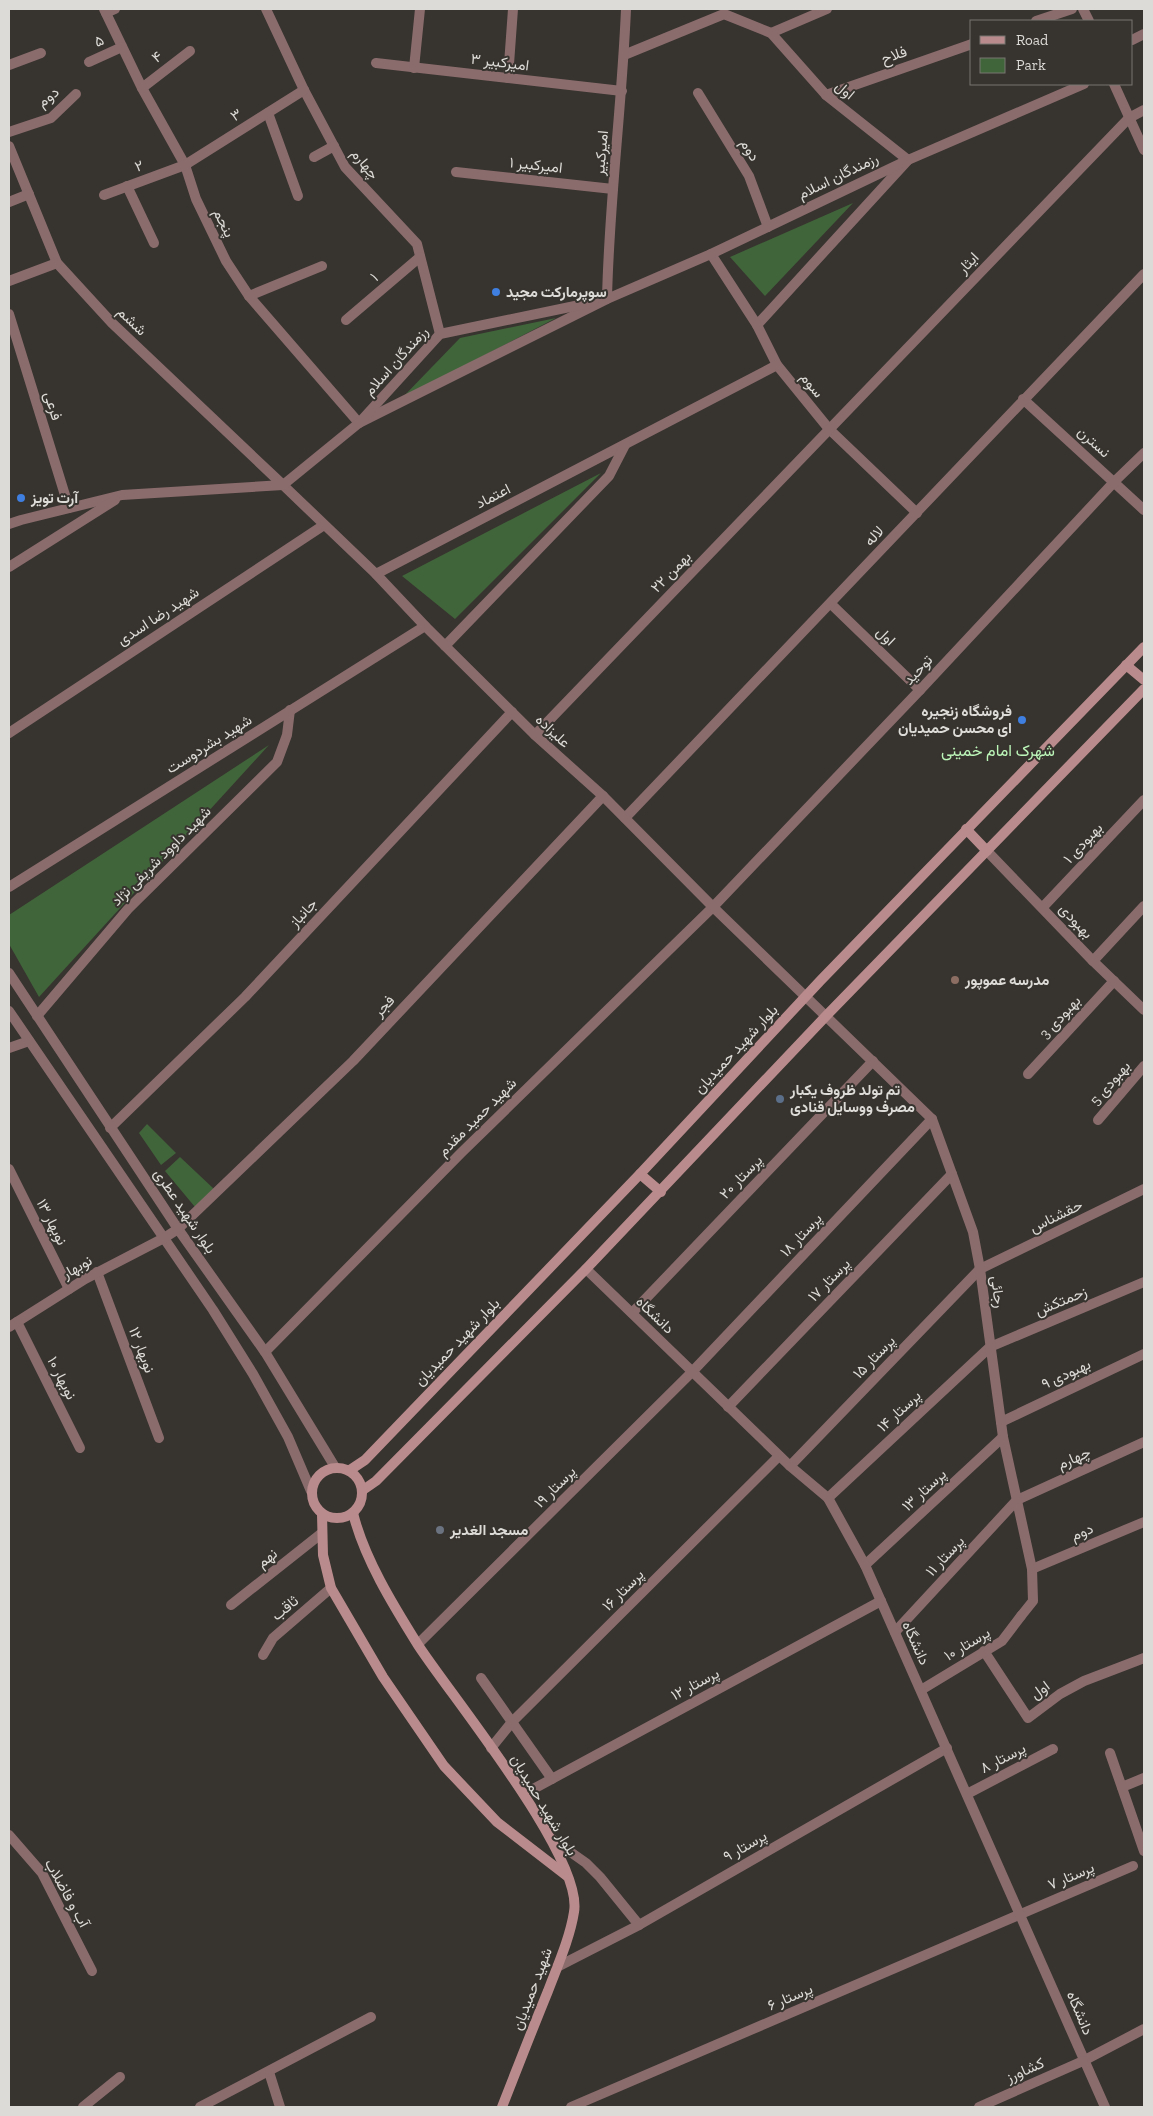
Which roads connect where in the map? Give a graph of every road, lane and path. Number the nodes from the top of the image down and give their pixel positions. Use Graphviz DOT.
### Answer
graph roads {
  1 [pos="266,9"];
  2 [pos="420,9"];
  3 [pos="513,9"];
  4 [pos="626,9"];
  5 [pos="827,9"];
  6 [pos="1072,9"];
  7 [pos="108,10"];
  8 [pos="1039,20"];
  9 [pos="771,33"];
  10 [pos="970,45"];
  11 [pos="122,47"];
  12 [pos="190,51"];
  13 [pos="41,53"];
  14 [pos="624,55"];
  15 [pos="89,62"];
  16 [pos="376,63"];
  17 [pos="9,65"];
  18 [pos="414,68"];
  19 [pos="508,78"];
  20 [pos="1082,85"];
  21 [pos="1114,85"];
  22 [pos="142,88"];
  23 [pos="304,90"];
  24 [pos="622,92"];
  25 [pos="698,93"];
  26 [pos="76,94"];
  27 [pos="826,95"];
  28 [pos="1144,110"];
  29 [pos="268,112"];
  30 [pos="1129,118"];
  31 [pos="9,132"];
  32 [pos="9,146"];
  33 [pos="334,146"];
  34 [pos="1144,150"];
  35 [pos="314,157"];
  36 [pos="908,160"];
  37 [pos="185,165"];
  38 [pos="456,172"];
  39 [pos="127,186"];
  40 [pos="613,189"];
  41 [pos="29,194"];
  42 [pos="104,195"];
  43 [pos="298,196"];
  44 [pos="9,202"];
  45 [pos="768,227"];
  46 [pos="154,243"];
  47 [pos="711,254"];
  48 [pos="420,257"];
  49 [pos="57,263"];
  50 [pos="322,266"];
  51 [pos="1144,274"];
  52 [pos="9,281"];
  53 [pos="249,296"];
  54 [pos="607,299"];
  55 [pos="9,314"];
  56 [pos="346,320"];
  57 [pos="757,325"];
  58 [pos="440,334"];
  59 [pos="778,365"];
  60 [pos="1023,399"];
  61 [pos="359,423"];
  62 [pos="829,429"];
  63 [pos="625,445"];
  64 [pos="1144,453"];
  65 [pos="1115,481"];
  66 [pos="283,485"];
  67 [pos="122,495"];
  68 [pos="70,508"];
  69 [pos="1144,510"];
  70 [pos="917,513"];
  71 [pos="9,524"];
  72 [pos="324,525"];
  73 [pos="9,567"];
  74 [pos="376,574"];
  75 [pos="831,604"];
  76 [pos="424,626"];
  77 [pos="445,646"];
  78 [pos="1144,647"];
  79 [pos="1126,665"];
  80 [pos="1144,680"];
  81 [pos="1144,689"];
  82 [pos="920,690"];
  83 [pos="290,710"];
  84 [pos="512,712"];
  85 [pos="9,732"];
  86 [pos="535,735"];
  87 [pos="603,796"];
  88 [pos="1144,800"];
  89 [pos="625,818"];
  90 [pos="966,830"];
  91 [pos="987,851"];
  92 [pos="9,887"];
  93 [pos="713,906"];
  94 [pos="1144,906"];
  95 [pos="1043,907"];
  96 [pos="1093,961"];
  97 [pos="9,973"];
  98 [pos="1114,981"];
  99 [pos="806,996"];
  100 [pos="1143,1005"];
  101 [pos="9,1011"];
  102 [pos="37,1016"];
  103 [pos="826,1016"];
  104 [pos="29,1041"];
  105 [pos="9,1048"];
  106 [pos="873,1061"];
  107 [pos="1144,1066"];
  108 [pos="1028,1074"];
  109 [pos="932,1119"];
  110 [pos="1098,1120"];
  111 [pos="110,1128"];
  112 [pos="9,1168"];
  113 [pos="640,1174"];
  114 [pos="952,1174"];
  115 [pos="1144,1189"];
  116 [pos="661,1192"];
  117 [pos="178,1229"];
  118 [pos="164,1238"];
  119 [pos="586,1269"];
  120 [pos="980,1269"];
  121 [pos="97,1272"];
  122 [pos="1144,1282"];
  123 [pos="69,1289"];
  124 [pos="632,1313"];
  125 [pos="13,1325"];
  126 [pos="990,1347"];
  127 [pos="265,1352"];
  128 [pos="1144,1354"];
  129 [pos="692,1372"];
  130 [pos="728,1407"];
  131 [pos="1001,1422"];
  132 [pos="1003,1437"];
  133 [pos="159,1438"];
  134 [pos="1144,1442"];
  135 [pos="80,1448"];
  136 [pos="779,1456"];
  137 [pos="790,1466"];
  138 [pos="335,1467"];
  139 [pos="350,1470"];
  140 [pos="363,1490"];
  141 [pos="311,1492"];
  142 [pos="828,1498"];
  143 [pos="1017,1500"];
  144 [pos="353,1513"];
  145 [pos="322,1514"];
  146 [pos="1144,1522"];
  147 [pos="322,1534"];
  148 [pos="865,1565"];
  149 [pos="1032,1569"];
  150 [pos="331,1588"];
  151 [pos="881,1601"];
  152 [pos="231,1605"];
  153 [pos="1021,1616"];
  154 [pos="895,1632"];
  155 [pos="418,1644"];
  156 [pos="984,1651"];
  157 [pos="263,1655"];
  158 [pos="1144,1658"];
  159 [pos="481,1678"];
  160 [pos="921,1690"];
  161 [pos="512,1722"];
  162 [pos="491,1748"];
  163 [pos="946,1748"];
  164 [pos="1053,1749"];
  165 [pos="1110,1753"];
  166 [pos="1144,1778"];
  167 [pos="552,1779"];
  168 [pos="1122,1787"];
  169 [pos="524,1794"];
  170 [pos="967,1794"];
  171 [pos="9,1835"];
  172 [pos="552,1840"];
  173 [pos="1144,1851"];
  174 [pos="1133,1866"];
  175 [pos="570,1878"];
  176 [pos="1021,1914"];
  177 [pos="639,1925"];
  178 [pos="557,1967"];
  179 [pos="92,1971"];
  180 [pos="371,2018"];
  181 [pos="1144,2030"];
  182 [pos="1084,2061"];
  183 [pos="269,2072"];
  184 [pos="120,2077"];
  185 [pos="83,2107"];
  186 [pos="200,2107"];
  187 [pos="280,2107"];
  188 [pos="502,2107"];
  189 [pos="571,2107"];
  190 [pos="979,2107"];
  191 [pos="1105,2107"];
  1 -- 23 [label="street, چهارم"];
  2 -- 18 [label="street"];
  3 -- 19 [label="street"];
  4 -- 14 [label="street, امیرکبیر"];
  5 -- 9 [label="street"];
  6 -- 8 [label="street"];
  7 -- 11 [label="street, پنجم"];
  9 -- 14 [label="street"];
  9 -- 27 [label="street, اول"];
  10 -- 27 [label="street, فلاح"];
  11 -- 15 [label="street, ۵"];
  11 -- 22 [label="street, پنجم"];
  12 -- 22 [label="street, ۴"];
  13 -- 17 [label="street"];
  14 -- 24 [label="street, امیرکبیر"];
  16 -- 18 [label="street, امیرکبیر ۳"];
  18 -- 19 [label="street, امیرکبیر ۳"];
  19 -- 24 [label="street, امیرکبیر ۳"];
  20 -- 36 [label="street, رزمندگان اسلام"];
  21 -- 30 [label="street"];
  22 -- 37 [label="street, پنجم"];
  23 -- 29 [label="street, ۳"];
  23 -- 33 [label="street, چهارم"];
  24 -- 40 [label="street, امیرکبیر"];
  25 -- 45 [label="street, دوم"];
  26 -- 31 [label="street, دوم"];
  27 -- 36 [label="street, اول"];
  28 -- 30 [label="street, ایثار"];
  29 -- 37 [label="street, ۳"];
  29 -- 43 [label="street"];
  30 -- 34 [label="street"];
  30 -- 62 [label="street, ایثار"];
  32 -- 41 [label="street, ششم"];
  33 -- 35 [label="street"];
  33 -- 48 [label="street, چهارم"];
  36 -- 45 [label="street, رزمندگان اسلام"];
  36 -- 57 [label="street"];
  37 -- 39 [label="street, ۲"];
  37 -- 53 [label="street, پنجم"];
  38 -- 40 [label="street, امیرکبیر ۱"];
  39 -- 42 [label="street, ۲"];
  39 -- 46 [label="street"];
  40 -- 54 [label="street, امیرکبیر"];
  41 -- 44 [label="street"];
  41 -- 49 [label="street, ششم"];
  45 -- 47 [label="street, رزمندگان اسلام"];
  47 -- 54 [label="street, رزمندگان اسلام"];
  47 -- 57 [label="street, سوم"];
  48 -- 56 [label="street, ۱"];
  48 -- 58 [label="street, چهارم"];
  49 -- 52 [label="street"];
  49 -- 66 [label="street, ششم"];
  50 -- 53 [label="street"];
  51 -- 60 [label="street, لاله"];
  53 -- 61 [label="street, پنجم"];
  54 -- 58 [label="street, رزمندگان اسلام"];
  54 -- 61 [label="street, رزمندگان اسلام"];
  55 -- 68 [label="street, فرعی"];
  57 -- 59 [label="street, سوم"];
  58 -- 61 [label="street, رزمندگان اسلام"];
  59 -- 62 [label="street, سوم"];
  59 -- 63 [label="street, اعتماد"];
  60 -- 65 [label="street, نسترن"];
  60 -- 70 [label="street, لاله"];
  61 -- 66 [label="street, رزمندگان اسلام"];
  62 -- 70 [label="street, سوم"];
  62 -- 86 [label="street, ۲۲ بهمن"];
  63 -- 74 [label="street, اعتماد"];
  63 -- 77 [label="street"];
  64 -- 65 [label="street, توحید"];
  65 -- 69 [label="street, نسترن"];
  65 -- 82 [label="street, توحید"];
  66 -- 67 [label="street"];
  66 -- 72 [label="street, علیزاده"];
  67 -- 68 [label="street"];
  67 -- 73 [label="street"];
  68 -- 71 [label="street"];
  70 -- 75 [label="street, لاله"];
  72 -- 74 [label="street, علیزاده"];
  72 -- 85 [label="street, شهید رضا اسدی"];
  74 -- 76 [label="street, علیزاده"];
  75 -- 82 [label="street, اول"];
  75 -- 89 [label="street, لاله"];
  76 -- 77 [label="street, علیزاده"];
  76 -- 83 [label="street, شهید بشردوست"];
  77 -- 84 [label="street, علیزاده"];
  78 -- 79 [label="main road, بلوار شهید حمیدیان"];
  79 -- 80 [label="main road"];
  79 -- 90 [label="main road, بلوار شهید حمیدیان"];
  81 -- 91 [label="main road"];
  82 -- 93 [label="street, توحید"];
  83 -- 92 [label="street, شهید بشردوست"];
  83 -- 102 [label="street, شهید داوود شریفی نژاد"];
  84 -- 86 [label="street, علیزاده"];
  84 -- 111 [label="street, جانباز"];
  86 -- 87 [label="street, علیزاده"];
  87 -- 89 [label="street, علیزاده"];
  87 -- 117 [label="street, فجر"];
  88 -- 95 [label="street, بهبودی ۱"];
  89 -- 93 [label="street, علیزاده"];
  90 -- 91 [label="main road"];
  90 -- 99 [label="main road, بلوار شهید حمیدیان"];
  91 -- 95 [label="street, بهبودی"];
  91 -- 103 [label="main road"];
  93 -- 99 [label="street, علیزاده"];
  93 -- 127 [label="street, شهید حمید مقدم"];
  94 -- 96 [label="street"];
  95 -- 96 [label="street, بهبودی"];
  96 -- 98 [label="street, بهبودی"];
  97 -- 102 [label="street, بلوار شهید عطری"];
  98 -- 100 [label="street, بهبودی"];
  98 -- 108 [label="street, بهبودی 3"];
  99 -- 103 [label="street, علیزاده"];
  99 -- 113 [label="main road, بلوار شهید حمیدیان"];
  101 -- 104 [label="street"];
  102 -- 111 [label="street, بلوار شهید عطری"];
  103 -- 106 [label="street, رجائی"];
  103 -- 116 [label="main road"];
  104 -- 105 [label="street"];
  104 -- 118 [label="street"];
  106 -- 109 [label="street, رجائی"];
  106 -- 124 [label="street, پرستار ۲۰"];
  107 -- 110 [label="street, بهبودی 5"];
  109 -- 114 [label="street, رجائی"];
  109 -- 129 [label="street, پرستار ۱۸"];
  111 -- 117 [label="street, بلوار شهید عطری"];
  112 -- 123 [label="street, نوبهار ۱۳"];
  113 -- 116 [label="main road"];
  113 -- 139 [label="main road, بلوار شهید حمیدیان"];
  114 -- 120 [label="street, رجائی"];
  114 -- 130 [label="street, پرستار ۱۷"];
  115 -- 120 [label="street, حقشناس"];
  116 -- 119 [label="main road"];
  117 -- 118 [label="street, فجر"];
  117 -- 127 [label="street, بلوار شهید عطری"];
  118 -- 121 [label="street, نوبهار"];
  118 -- 141 [label="street"];
  119 -- 124 [label="street, دانشگاه"];
  119 -- 140 [label="main road"];
  120 -- 126 [label="street, رجائی"];
  120 -- 137 [label="street, پرستار ۱۵"];
  121 -- 123 [label="street, نوبهار"];
  121 -- 133 [label="street, نوبهار ۱۲"];
  122 -- 126 [label="street, زحمتکش"];
  123 -- 125 [label="street, نوبهار"];
  124 -- 129 [label="street, دانشگاه"];
  125 -- 135 [label="street, نوبهار ۱۰"];
  126 -- 131 [label="street, رجائی"];
  126 -- 142 [label="street, پرستار ۱۴"];
  127 -- 138 [label="street, بلوار شهید عطری"];
  128 -- 131 [label="street, بهبودی ۹"];
  129 -- 130 [label="street, دانشگاه"];
  129 -- 155 [label="street, پرستار ۱۹"];
  130 -- 136 [label="street, دانشگاه"];
  131 -- 132 [label="street, رجائی"];
  132 -- 143 [label="street, رجائی"];
  132 -- 148 [label="street, پرستار ۱۳"];
  134 -- 143 [label="street, چهارم"];
  136 -- 137 [label="street, دانشگاه"];
  136 -- 161 [label="street, پرستار ۱۶"];
  137 -- 142 [label="street, دانشگاه"];
  138 -- 139 [label="main road"];
  138 -- 141 [label="main road"];
  139 -- 140 [label="main road"];
  140 -- 144 [label="main road"];
  141 -- 145 [label="main road"];
  142 -- 148 [label="street, دانشگاه"];
  143 -- 149 [label="street, رجائی"];
  143 -- 154 [label="street, پرستار ۱۱"];
  144 -- 145 [label="main road"];
  144 -- 155 [label="main road, بلوار شهید حمیدیان"];
  145 -- 147 [label="main road, بلوار شهید حمیدیان"];
  146 -- 149 [label="street, دوم"];
  147 -- 150 [label="main road, بلوار شهید حمیدیان"];
  147 -- 152 [label="street, نهم"];
  148 -- 151 [label="street, دانشگاه"];
  149 -- 153 [label="street, رجائی"];
  150 -- 157 [label="street, ثاقب"];
  150 -- 175 [label="main road, بلوار شهید حمیدیان"];
  151 -- 154 [label="street, دانشگاه"];
  151 -- 167 [label="street, پرستار ۱۲"];
  153 -- 156 [label="street, پرستار ۱۰"];
  154 -- 160 [label="street, دانشگاه"];
  155 -- 162 [label="main road, بلوار شهید حمیدیان"];
  156 -- 158 [label="street, اول"];
  156 -- 160 [label="street, پرستار ۱۰"];
  159 -- 161 [label="street"];
  160 -- 163 [label="street, دانشگاه"];
  161 -- 162 [label="street, پرستار ۱۶"];
  161 -- 167 [label="street"];
  162 -- 169 [label="main road, بلوار شهید حمیدیان"];
  163 -- 170 [label="street, دانشگاه"];
  163 -- 177 [label="street, پرستار ۹"];
  164 -- 170 [label="street, پرستار ۸"];
  165 -- 168 [label="street"];
  166 -- 168 [label="street"];
  167 -- 169 [label="street, پرستار ۱۲"];
  168 -- 173 [label="street"];
  169 -- 172 [label="main road, بلوار شهید حمیدیان"];
  170 -- 176 [label="street, دانشگاه"];
  171 -- 179 [label="street, آب و فاضلاب"];
  172 -- 175 [label="main road, بلوار شهید حمیدیان"];
  172 -- 177 [label="street"];
  174 -- 176 [label="street, پرستار ۷"];
  175 -- 178 [label="main road, شهید حمیدیان"];
  176 -- 182 [label="street, دانشگاه"];
  176 -- 189 [label="street, پرستار ۶"];
  177 -- 178 [label="street, پرستار ۹"];
  178 -- 188 [label="main road, شهید حمیدیان"];
  180 -- 183 [label="street"];
  181 -- 182 [label="street, کشاورز"];
  182 -- 190 [label="street, کشاورز"];
  182 -- 191 [label="street, دانشگاه"];
  183 -- 186 [label="street"];
  183 -- 187 [label="street"];
  184 -- 185 [label="street"];
}
